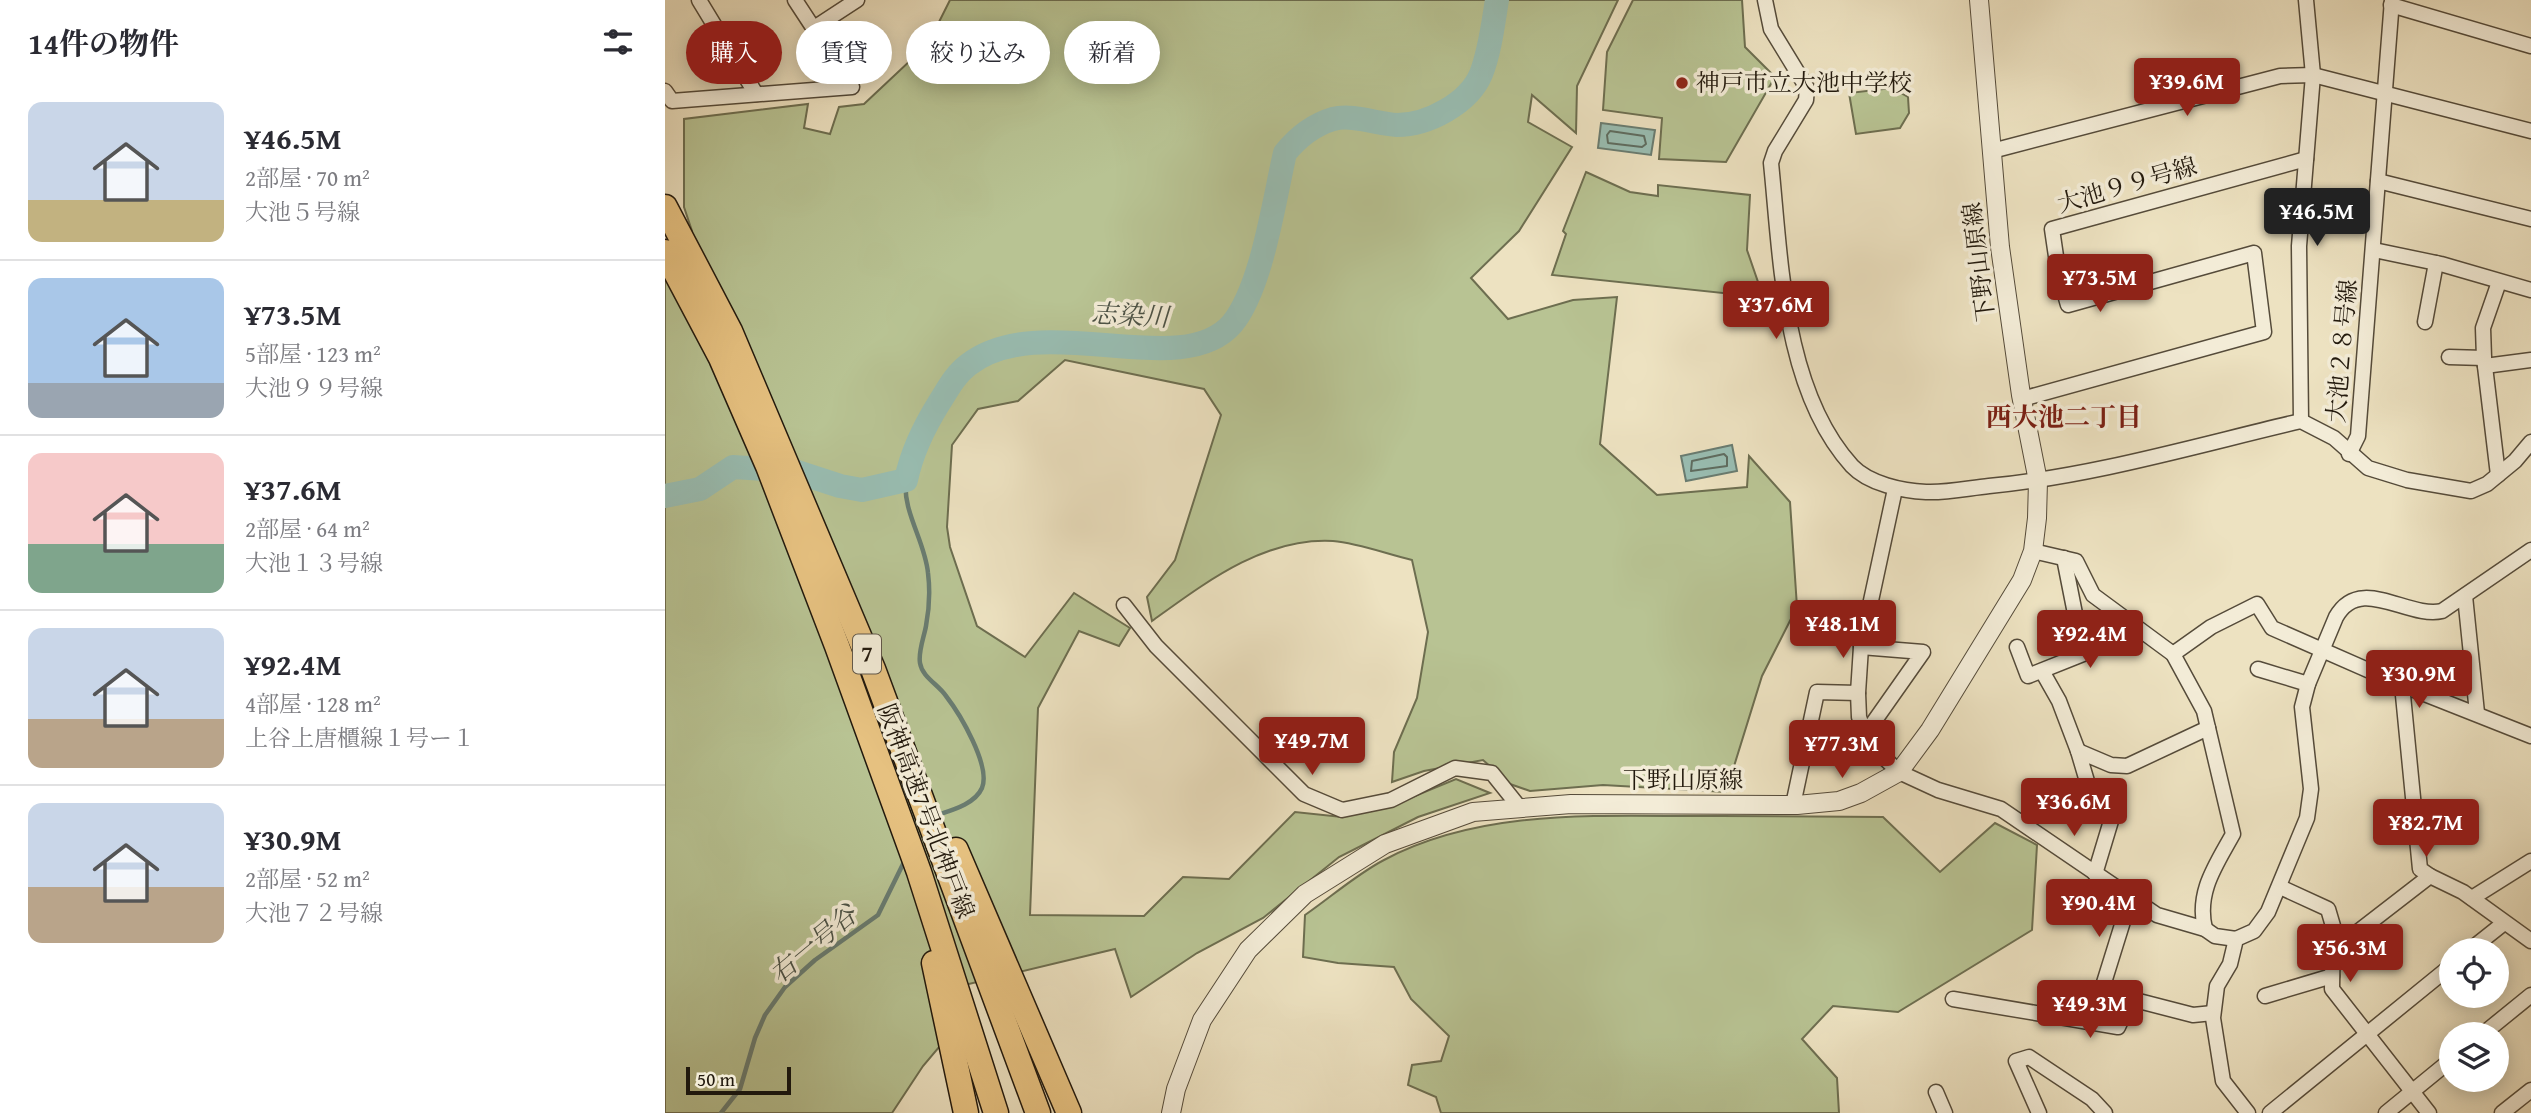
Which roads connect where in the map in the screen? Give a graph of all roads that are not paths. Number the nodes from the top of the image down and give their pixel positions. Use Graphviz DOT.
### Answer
graph roads {
  1 [pos="699,0"];
  2 [pos="795,0"];
  3 [pos="857,0"];
  4 [pos="1765,0"];
  5 [pos="1979,0"];
  6 [pos="2306,0"];
  7 [pos="2392,3"];
  8 [pos="809,21"];
  9 [pos="826,21"];
  10 [pos="2531,46"];
  11 [pos="2313,75"];
  12 [pos="850,84"];
  13 [pos="665,91"];
  14 [pos="756,94"];
  15 [pos="2384,94"];
  16 [pos="2531,131"];
  17 [pos="1992,151"];
  18 [pos="2306,159"];
  19 [pos="2378,181"];
  20 [pos="665,207"];
  21 [pos="2531,219"];
  22 [pos="2374,250"];
  23 [pos="665,252"];
  24 [pos="2436,263"];
  25 [pos="2498,282"];
  26 [pos="2531,290"];
  27 [pos="2425,321"];
  28 [pos="2449,357"];
  29 [pos="2531,360"];
  30 [pos="2484,362"];
  31 [pos="2022,399"];
  32 [pos="2301,421"];
  33 [pos="2531,442"];
  34 [pos="2349,454"];
  35 [pos="2498,475"];
  36 [pos="2038,481"];
  37 [pos="1895,489"];
  38 [pos="2531,550"];
  39 [pos="2033,551"];
  40 [pos="2064,558"];
  41 [pos="2465,596"];
  42 [pos="1124,605"];
  43 [pos="1861,647"];
  44 [pos="2017,647"];
  45 [pos="2322,651"];
  46 [pos="2173,654"];
  47 [pos="2258,668"];
  48 [pos="2042,671"];
  49 [pos="2308,684"];
  50 [pos="2402,685"];
  51 [pos="1859,693"];
  52 [pos="2477,713"];
  53 [pos="2208,728"];
  54 [pos="1866,733"];
  55 [pos="2531,736"];
  56 [pos="901,749"];
  57 [pos="2078,751"];
  58 [pos="882,770"];
  59 [pos="1899,772"];
  60 [pos="1793,805"];
  61 [pos="1520,808"];
  62 [pos="2531,861"];
  63 [pos="2095,874"];
  64 [pos="2430,876"];
  65 [pos="2280,887"];
  66 [pos="2472,898"];
  67 [pos="2130,899"];
  68 [pos="2504,923"];
  69 [pos="2204,929"];
  70 [pos="2485,938"];
  71 [pos="2236,939"];
  72 [pos="2531,941"];
  73 [pos="2333,951"];
  74 [pos="2439,975"];
  75 [pos="2332,976"];
  76 [pos="2102,989"];
  77 [pos="2531,995"];
  78 [pos="2265,996"];
  79 [pos="1954,999"];
  80 [pos="2213,1013"];
  81 [pos="2498,1022"];
  82 [pos="2365,1035"];
  83 [pos="2439,1069"];
  84 [pos="2531,1090"];
  85 [pos="2411,1092"];
  86 [pos="1936,1093"];
  87 [pos="966,1113"];
  88 [pos="996,1113"];
  89 [pos="1038,1113"];
  90 [pos="1069,1113"];
  91 [pos="1171,1113"];
  92 [pos="1945,1113"];
  93 [pos="2039,1113"];
  94 [pos="2105,1113"];
  95 [pos="2248,1113"];
  96 [pos="2270,1113"];
  97 [pos="2386,1113"];
  98 [pos="2428,1113"];
  99 [pos="2502,1113"];
  1 -- 14 [label="street"];
  2 -- 8 [label="street"];
  3 -- 9 [label="street"];
  4 -- 37 [label="street"];
  5 -- 17 [label="street, 下野山原線"];
  6 -- 11 [label="street"];
  7 -- 10 [label="street"];
  7 -- 15 [label="street, 大池２８号線"];
  11 -- 15 [label="street"];
  11 -- 17 [label="street"];
  11 -- 18 [label="street"];
  12 -- 14 [label="street"];
  13 -- 14 [label="street"];
  15 -- 16 [label="street"];
  15 -- 19 [label="street, 大池２８号線"];
  17 -- 31 [label="street, 下野山原線"];
  18 -- 31 [label="street, 大池９９号線"];
  18 -- 32 [label="street"];
  19 -- 21 [label="street"];
  19 -- 22 [label="street, 大池２８号線"];
  20 -- 56 [label="highway, 阪神高速7号北神戸線 / 7"];
  22 -- 24 [label="street"];
  22 -- 34 [label="street, 大池２８号線"];
  23 -- 58 [label="highway, 阪神高速7号北神戸線 / 7"];
  24 -- 25 [label="street"];
  24 -- 27 [label="street"];
  25 -- 26 [label="street"];
  25 -- 30 [label="street"];
  28 -- 30 [label="street"];
  29 -- 30 [label="street"];
  30 -- 35 [label="street"];
  31 -- 36 [label="street, 下野山原線"];
  32 -- 34 [label="street"];
  32 -- 36 [label="street"];
  33 -- 35 [label="street"];
  34 -- 35 [label="street"];
  36 -- 37 [label="street"];
  36 -- 39 [label="street, 下野山原線"];
  37 -- 43 [label="street"];
  38 -- 41 [label="street"];
  39 -- 40 [label="street"];
  39 -- 59 [label="street, 下野山原線"];
  40 -- 46 [label="street"];
  40 -- 48 [label="street"];
  41 -- 45 [label="street"];
  41 -- 52 [label="street"];
  42 -- 61 [label="street"];
  43 -- 51 [label="street"];
  43 -- 54 [label="street"];
  44 -- 48 [label="street"];
  45 -- 46 [label="street"];
  45 -- 49 [label="street"];
  45 -- 50 [label="street"];
  46 -- 53 [label="street"];
  47 -- 49 [label="street"];
  48 -- 57 [label="street"];
  49 -- 65 [label="street"];
  50 -- 52 [label="street"];
  50 -- 64 [label="street"];
  51 -- 54 [label="street"];
  51 -- 60 [label="street"];
  52 -- 55 [label="street"];
  53 -- 57 [label="street"];
  53 -- 69 [label="street"];
  54 -- 59 [label="street"];
  56 -- 89 [label="highway, 阪神高速7号北神戸線 / 7"];
  56 -- 90 [label="highway"];
  57 -- 63 [label="street"];
  58 -- 87 [label="highway"];
  58 -- 88 [label="highway, 阪神高速7号北神戸線 / 7"];
  59 -- 60 [label="street, 下野山原線"];
  59 -- 63 [label="street"];
  60 -- 61 [label="street, 下野山原線"];
  61 -- 91 [label="street, 下野山原線"];
  62 -- 66 [label="street"];
  63 -- 67 [label="street"];
  64 -- 66 [label="street"];
  64 -- 73 [label="street"];
  65 -- 71 [label="street"];
  65 -- 73 [label="street"];
  66 -- 68 [label="street"];
  67 -- 69 [label="street"];
  67 -- 76 [label="street"];
  68 -- 70 [label="street"];
  68 -- 72 [label="street"];
  69 -- 71 [label="street"];
  71 -- 80 [label="street"];
  73 -- 75 [label="street"];
  74 -- 82 [label="street"];
  75 -- 78 [label="street"];
  75 -- 82 [label="street"];
  77 -- 81 [label="street"];
  79 -- 80 [label="street"];
  80 -- 95 [label="street"];
  82 -- 85 [label="street"];
  82 -- 96 [label="street"];
  83 -- 85 [label="street"];
  84 -- 99 [label="street"];
  85 -- 97 [label="street"];
  85 -- 98 [label="street"];
  86 -- 92 [label="street"];
  93 -- 94 [label="street"];
}
